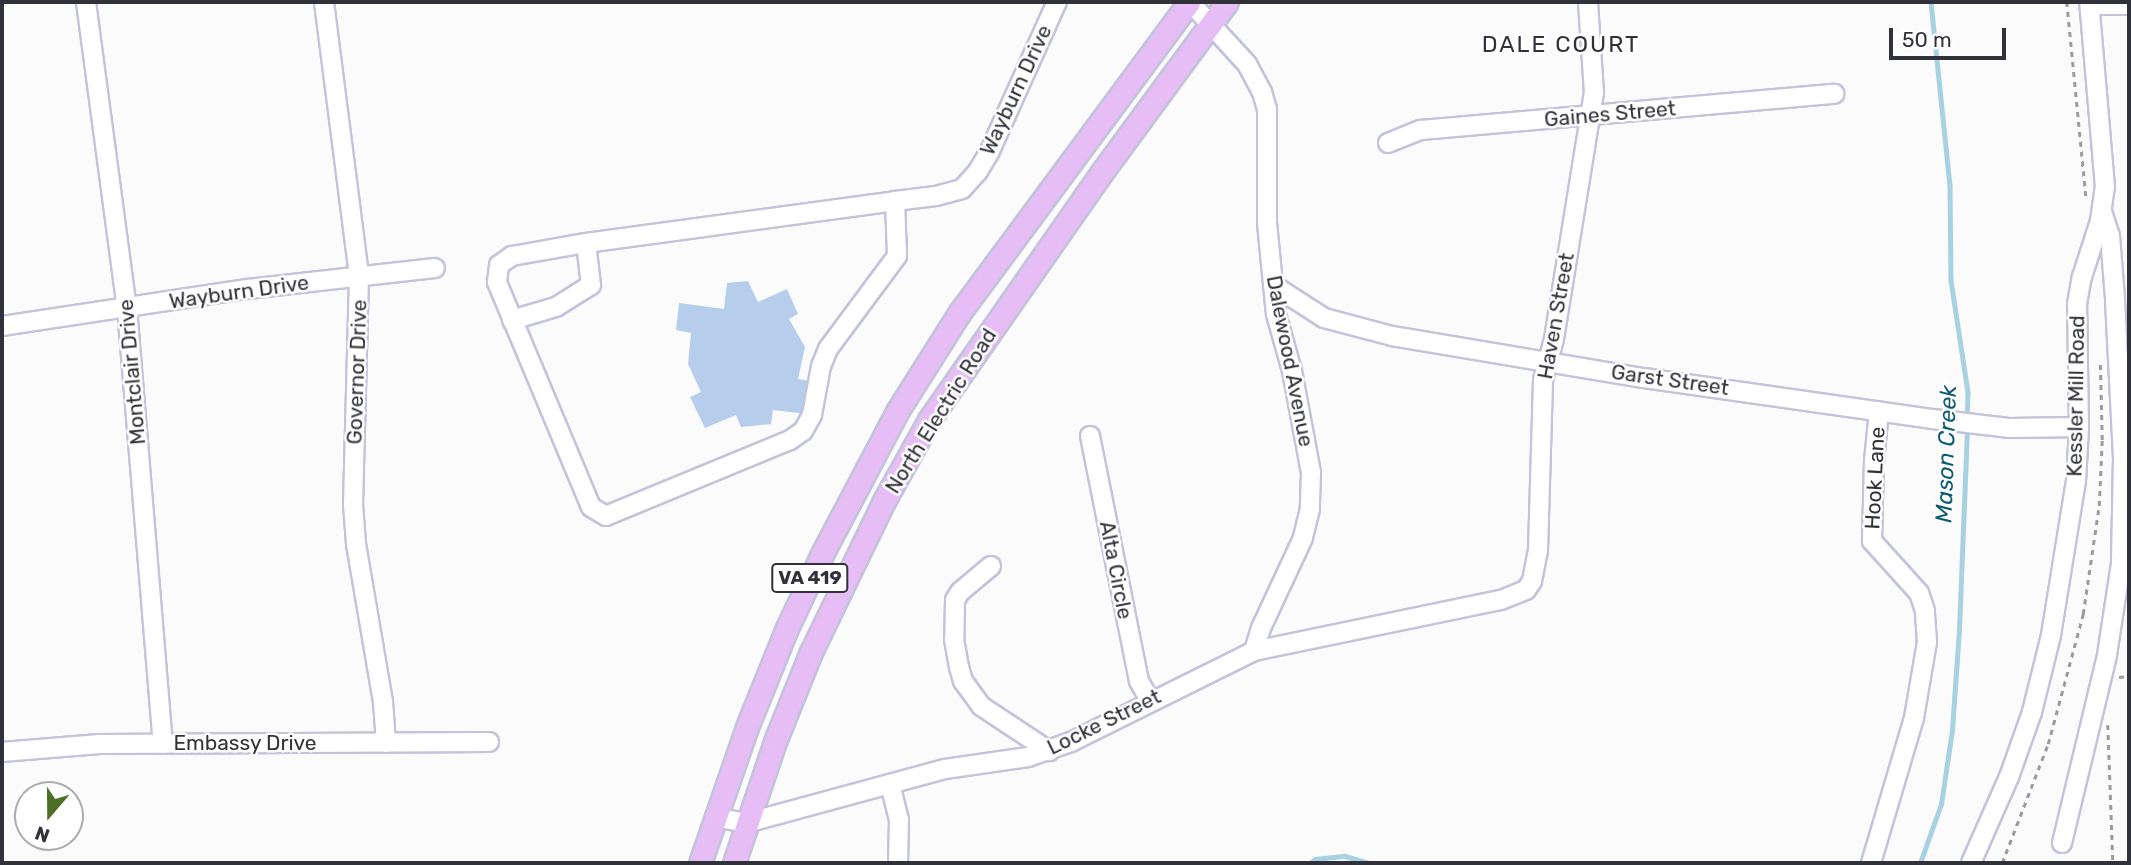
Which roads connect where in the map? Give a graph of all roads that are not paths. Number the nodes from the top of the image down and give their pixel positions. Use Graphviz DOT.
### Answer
graph roads {
  1 [pos="86,2"];
  2 [pos="324,2"];
  3 [pos="1057,2"];
  4 [pos="1189,2"];
  5 [pos="1227,2"];
  6 [pos="1588,2"];
  7 [pos="2090,4"];
  8 [pos="2129,5"];
  9 [pos="1209,25"];
  10 [pos="1834,94"];
  11 [pos="1590,115"];
  12 [pos="1388,143"];
  13 [pos="895,201"];
  14 [pos="2102,212"];
  15 [pos="586,243"];
  16 [pos="435,268"];
  17 [pos="359,276"];
  18 [pos="1273,285"];
  19 [pos="127,308"];
  20 [pos="512,320"];
  21 [pos="2,326"];
  22 [pos="1547,362"];
  23 [pos="1879,411"];
  24 [pos="2080,427"];
  25 [pos="1090,436"];
  26 [pos="991,566"];
  27 [pos="1488,602"];
  28 [pos="1254,651"];
  29 [pos="1150,701"];
  30 [pos="489,741"];
  31 [pos="386,743"];
  32 [pos="163,744"];
  33 [pos="1049,751"];
  34 [pos="2,752"];
  35 [pos="890,784"];
  36 [pos="715,817"];
  37 [pos="747,823"];
  38 [pos="2062,843"];
  39 [pos="701,863"];
  40 [pos="734,863"];
  41 [pos="898,863"];
  42 [pos="1871,863"];
  43 [pos="1971,863"];
  1 -- 19 [label="street, Montclair Drive"];
  2 -- 17 [label="street, Governor Drive"];
  3 -- 13 [label="street, Wayburn Drive"];
  4 -- 9 [label="street, Dalewood Avenue"];
  4 -- 36 [label="main road, North Electric Road / VA 419"];
  5 -- 9 [label="main road, North Electric Road / VA 419"];
  6 -- 11 [label="street, Haven Street"];
  7 -- 8 [label="street"];
  7 -- 14 [label="street, Kessler Mill Road"];
  9 -- 18 [label="street, Dalewood Avenue"];
  9 -- 37 [label="main road, North Electric Road / VA 419"];
  10 -- 11 [label="street, Gaines Street"];
  11 -- 12 [label="street, Gaines Street"];
  11 -- 22 [label="street, Haven Street"];
  13 -- 15 [label="street, Wayburn Drive"];
  13 -- 20 [label="street, Wayburn Drive"];
  14 -- 24 [label="street, Kessler Mill Road"];
  14 -- 38 [label="street"];
  15 -- 20 [label="street"];
  15 -- 20 [label="street, Wayburn Drive"];
  16 -- 17 [label="street, Wayburn Drive"];
  17 -- 19 [label="street, Wayburn Drive"];
  17 -- 31 [label="street, Governor Drive"];
  18 -- 22 [label="street, Garst Street"];
  18 -- 28 [label="street, Dalewood Avenue"];
  19 -- 21 [label="street, Wayburn Drive"];
  19 -- 32 [label="street, Montclair Drive"];
  22 -- 23 [label="street, Garst Street"];
  22 -- 27 [label="street, Haven Street"];
  23 -- 24 [label="street, Garst Street"];
  23 -- 42 [label="street, Hook Lane"];
  24 -- 43 [label="street, Kessler Mill Road"];
  25 -- 29 [label="street, Alta Circle"];
  26 -- 33 [label="street"];
  27 -- 28 [label="street, Locke Street"];
  28 -- 29 [label="street, Locke Street"];
  29 -- 33 [label="street, Locke Street"];
  30 -- 31 [label="street, Embassy Drive"];
  31 -- 32 [label="street, Embassy Drive"];
  32 -- 34 [label="street, Embassy Drive"];
  33 -- 35 [label="street, Locke Street"];
  35 -- 37 [label="street, Locke Street"];
  35 -- 41 [label="street"];
  36 -- 37 [label="street, Locke Street"];
  36 -- 39 [label="main road, North Electric Road / VA 419"];
  37 -- 40 [label="main road, North Electric Road / VA 419"];
}
